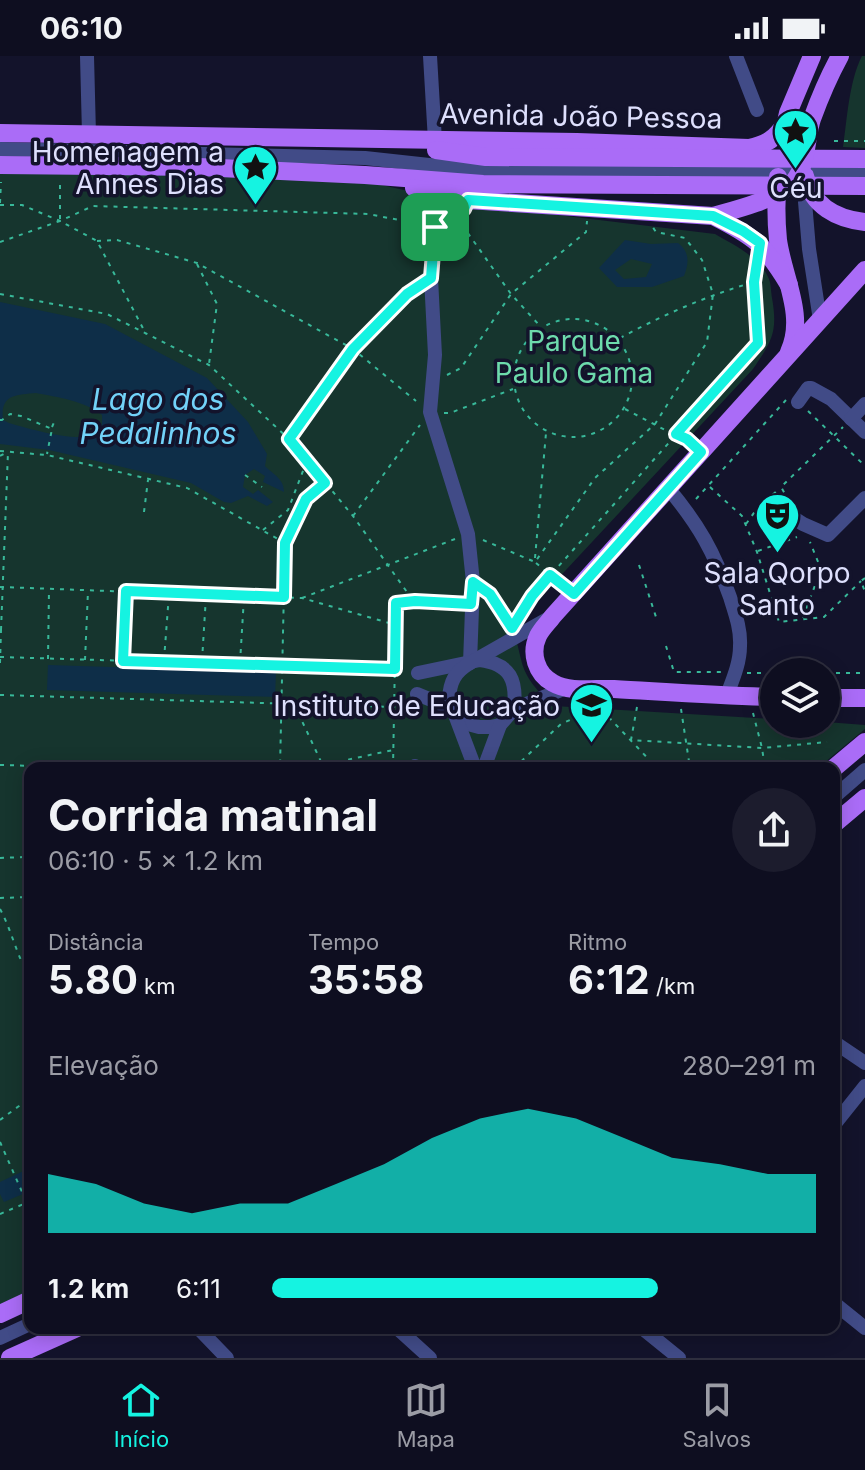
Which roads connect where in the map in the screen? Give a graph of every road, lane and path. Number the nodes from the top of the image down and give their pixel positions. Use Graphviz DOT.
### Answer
graph roads {
  1 [pos="87,56"];
  2 [pos="430,56"];
  3 [pos="736,56"];
  4 [pos="812,56"];
  5 [pos="840,56"];
  6 [pos="757,110"];
  7 [pos="785,124"];
  8 [pos="0,133"];
  9 [pos="89,134"];
  10 [pos="171,136"];
  11 [pos="366,140"];
  12 [pos="435,141"];
  13 [pos="834,141"];
  14 [pos="865,141"];
  15 [pos="146,151"];
  16 [pos="865,159"];
  17 [pos="1,160"];
  18 [pos="60,166"];
  19 [pos="803,166"];
  20 [pos="170,167"];
  21 [pos="484,171"];
  22 [pos="865,173"];
  23 [pos="365,175"];
  24 [pos="865,186"];
  25 [pos="777,193"];
  26 [pos="431,197"];
  27 [pos="468,200"];
  28 [pos="0,205"];
  29 [pos="588,208"];
  30 [pos="641,212"];
  31 [pos="713,216"];
  32 [pos="60,221"];
  33 [pos="865,222"];
  34 [pos="435,227"];
  35 [pos="97,241"];
  36 [pos="0,242"];
  37 [pos="760,243"];
  38 [pos="197,263"];
  39 [pos="865,270"];
  40 [pos="431,278"];
  41 [pos="754,282"];
  42 [pos="789,285"];
  43 [pos="0,294"];
  44 [pos="511,294"];
  45 [pos="713,294"];
  46 [pos="820,320"];
  47 [pos="541,327"];
  48 [pos="147,335"];
  49 [pos="618,339"];
  50 [pos="353,349"];
  51 [pos="786,358"];
  52 [pos="209,365"];
  53 [pos="433,382"];
  54 [pos="798,402"];
  55 [pos="865,404"];
  56 [pos="624,408"];
  57 [pos="430,412"];
  58 [pos="851,419"];
  59 [pos="0,420"];
  60 [pos="55,420"];
  61 [pos="655,424"];
  62 [pos="52,429"];
  63 [pos="546,432"];
  64 [pos="865,432"];
  65 [pos="676,434"];
  66 [pos="289,439"];
  67 [pos="8,451"];
  68 [pos="701,452"];
  69 [pos="0,453"];
  70 [pos="48,453"];
  71 [pos="307,461"];
  72 [pos="865,466"];
  73 [pos="245,475"];
  74 [pos="148,479"];
  75 [pos="325,483"];
  76 [pos="709,486"];
  77 [pos="262,487"];
  78 [pos="781,487"];
  79 [pos="668,488"];
  80 [pos="865,498"];
  81 [pos="687,509"];
  82 [pos="0,510"];
  83 [pos="144,512"];
  84 [pos="786,513"];
  85 [pos="5,516"];
  86 [pos="745,525"];
  87 [pos="262,530"];
  88 [pos="807,533"];
  89 [pos="468,534"];
  90 [pos="285,543"];
  91 [pos="757,552"];
  92 [pos="535,562"];
  93 [pos="639,565"];
  94 [pos="387,566"];
  95 [pos="550,575"];
  96 [pos="863,580"];
  97 [pos="473,582"];
  98 [pos="1,587"];
  99 [pos="49,589"];
  100 [pos="88,590"];
  101 [pos="126,591"];
  102 [pos="865,592"];
  103 [pos="169,593"];
  104 [pos="206,594"];
  105 [pos="574,594"];
  106 [pos="244,596"];
  107 [pos="284,597"];
  108 [pos="302,598"];
  109 [pos="415,601"];
  110 [pos="471,604"];
  111 [pos="419,609"];
  112 [pos="553,616"];
  113 [pos="656,617"];
  114 [pos="396,625"];
  115 [pos="1,630"];
  116 [pos="666,646"];
  117 [pos="0,657"];
  118 [pos="48,659"];
  119 [pos="85,660"];
  120 [pos="123,661"];
  121 [pos="164,662"];
  122 [pos="0,663"];
  123 [pos="202,663"];
  124 [pos="470,663"];
  125 [pos="240,664"];
  126 [pos="282,666"];
  127 [pos="395,669"];
  128 [pos="418,673"];
  129 [pos="735,673"];
  130 [pos="760,673"];
  131 [pos="840,673"];
  132 [pos="865,673"];
  133 [pos="566,688"];
  134 [pos="640,690"];
  135 [pos="679,692"];
  136 [pos="417,694"];
  137 [pos="0,695"];
  138 [pos="727,695"];
  139 [pos="751,696"];
  140 [pos="760,696"];
  141 [pos="840,698"];
  142 [pos="863,699"];
  143 [pos="281,703"];
  144 [pos="294,703"];
  145 [pos="395,707"];
  146 [pos="453,709"];
  147 [pos="514,709"];
  148 [pos="500,725"];
  149 [pos="631,740"];
  150 [pos="686,742"];
  151 [pos="827,742"];
  152 [pos="865,742"];
  153 [pos="762,748"];
  154 [pos="394,750"];
  155 [pos="280,762"];
  156 [pos="321,762"];
  157 [pos="341,762"];
  158 [pos="393,762"];
  159 [pos="473,762"];
  160 [pos="486,762"];
  161 [pos="520,762"];
  162 [pos="651,762"];
  163 [pos="689,762"];
  164 [pos="764,762"];
  165 [pos="840,763"];
  166 [pos="0,765"];
  167 [pos="24,766"];
  168 [pos="865,770"];
  169 [pos="840,792"];
  170 [pos="865,798"];
  171 [pos="840,819"];
  172 [pos="24,857"];
  173 [pos="0,858"];
  174 [pos="24,897"];
  175 [pos="0,898"];
  176 [pos="0,909"];
  177 [pos="24,969"];
  178 [pos="840,1046"];
  179 [pos="865,1063"];
  180 [pos="865,1086"];
  181 [pos="24,1099"];
  182 [pos="840,1117"];
  183 [pos="0,1120"];
  184 [pos="0,1142"];
  185 [pos="24,1196"];
  186 [pos="24,1204"];
  187 [pos="0,1214"];
  188 [pos="24,1303"];
  189 [pos="840,1308"];
  190 [pos="0,1314"];
  191 [pos="24,1327"];
  192 [pos="865,1328"];
  193 [pos="64,1334"];
  194 [pos="204,1334"];
  195 [pos="404,1334"];
  196 [pos="649,1334"];
  197 [pos="0,1338"];
  198 [pos="10,1358"];
  199 [pos="227,1358"];
  200 [pos="430,1358"];
  201 [pos="679,1358"];
  1 -- 9 [label="street"];
  2 -- 12 [label="street"];
  3 -- 6 [label="street"];
  4 -- 7 [label="main road"];
  5 -- 19 [label="main road"];
  7 -- 12 [label="main road, Avenida João Pessoa"];
  7 -- 25 [label="main road"];
  8 -- 9 [label="main road, Avenida João Pessoa"];
  9 -- 10 [label="main road, Avenida João Pessoa"];
  10 -- 11 [label="main road, Avenida João Pessoa"];
  10 -- 15 [label="street"];
  11 -- 12 [label="main road, Avenida João Pessoa"];
  11 -- 21 [label="main road, Avenida João Pessoa"];
  13 -- 14 [label="path"];
  15 -- 17 [label="street"];
  15 -- 20 [label="street"];
  15 -- 21 [label="street"];
  16 -- 21 [label="main road"];
  17 -- 18 [label="main road"];
  17 -- 28 [label="path"];
  18 -- 20 [label="main road"];
  18 -- 32 [label="path"];
  19 -- 25 [label="main road"];
  19 -- 33 [label="main road"];
  19 -- 46 [label="street"];
  20 -- 23 [label="main road"];
  21 -- 22 [label="street"];
  21 -- 23 [label="main road"];
  21 -- 24 [label="main road"];
  23 -- 27 [label="main road"];
  25 -- 31 [label="main road"];
  25 -- 42 [label="main road"];
  26 -- 34 [label="street"];
  27 -- 29 [label="main road"];
  27 -- 44 [label="path"];
  28 -- 32 [label="path"];
  29 -- 30 [label="main road"];
  29 -- 44 [label="path"];
  30 -- 31 [label="main road"];
  30 -- 45 [label="path"];
  31 -- 37 [label="main road"];
  32 -- 34 [label="path"];
  32 -- 35 [label="path"];
  32 -- 36 [label="path"];
  34 -- 40 [label="street"];
  35 -- 38 [label="path"];
  35 -- 48 [label="path"];
  37 -- 41 [label="path"];
  37 -- 42 [label="main road"];
  38 -- 50 [label="path"];
  38 -- 52 [label="path"];
  39 -- 46 [label="main road"];
  40 -- 50 [label="path"];
  40 -- 53 [label="street"];
  41 -- 45 [label="path"];
  41 -- 65 [label="path"];
  42 -- 51 [label="main road"];
  43 -- 48 [label="path"];
  44 -- 47 [label="path"];
  44 -- 53 [label="path"];
  45 -- 49 [label="path"];
  45 -- 61 [label="path"];
  46 -- 51 [label="main road"];
  47 -- 49 [label="path"];
  47 -- 63 [label="path"];
  48 -- 52 [label="path"];
  49 -- 56 [label="path"];
  50 -- 57 [label="path"];
  50 -- 66 [label="path"];
  51 -- 68 [label="main road"];
  52 -- 66 [label="path"];
  53 -- 57 [label="street"];
  54 -- 58 [label="street"];
  54 -- 72 [label="path"];
  54 -- 76 [label="path"];
  55 -- 58 [label="street"];
  56 -- 61 [label="path"];
  56 -- 63 [label="path"];
  57 -- 89 [label="street"];
  58 -- 64 [label="street"];
  59 -- 62 [label="path"];
  60 -- 62 [label="path"];
  61 -- 65 [label="path"];
  61 -- 92 [label="path"];
  62 -- 70 [label="path"];
  63 -- 92 [label="path"];
  65 -- 68 [label="path"];
  65 -- 95 [label="path"];
  66 -- 71 [label="path"];
  67 -- 69 [label="path"];
  67 -- 70 [label="path"];
  67 -- 85 [label="path"];
  68 -- 79 [label="main road"];
  70 -- 74 [label="path"];
  71 -- 75 [label="path"];
  71 -- 87 [label="path"];
  73 -- 77 [label="path"];
  74 -- 83 [label="path"];
  74 -- 87 [label="path"];
  75 -- 90 [label="path"];
  75 -- 94 [label="path"];
  76 -- 81 [label="path"];
  76 -- 86 [label="path"];
  78 -- 86 [label="path"];
  79 -- 81 [label="street"];
  79 -- 105 [label="main road"];
  80 -- 84 [label="street"];
  81 -- 129 [label="street"];
  82 -- 85 [label="path"];
  85 -- 98 [label="path"];
  86 -- 91 [label="path"];
  87 -- 90 [label="path"];
  88 -- 91 [label="path"];
  89 -- 92 [label="path"];
  89 -- 94 [label="path"];
  89 -- 97 [label="street"];
  90 -- 107 [label="path"];
  91 -- 96 [label="path"];
  92 -- 95 [label="path"];
  93 -- 113 [label="path"];
  94 -- 108 [label="path"];
  94 -- 109 [label="path"];
  95 -- 97 [label="path"];
  95 -- 105 [label="path"];
  96 -- 102 [label="path"];
  97 -- 110 [label="street"];
  98 -- 99 [label="path"];
  98 -- 115 [label="path"];
  99 -- 100 [label="path"];
  99 -- 118 [label="path"];
  100 -- 101 [label="path"];
  100 -- 119 [label="path"];
  101 -- 103 [label="path"];
  101 -- 120 [label="path"];
  103 -- 104 [label="path"];
  103 -- 121 [label="path"];
  104 -- 106 [label="path"];
  104 -- 123 [label="path"];
  105 -- 112 [label="main road"];
  106 -- 107 [label="path"];
  106 -- 125 [label="path"];
  107 -- 108 [label="path"];
  107 -- 126 [label="path"];
  108 -- 114 [label="path"];
  109 -- 110 [label="path"];
  109 -- 111 [label="path"];
  109 -- 114 [label="path"];
  110 -- 124 [label="street"];
  112 -- 124 [label="street"];
  112 -- 133 [label="main road"];
  114 -- 127 [label="path"];
  115 -- 117 [label="path"];
  116 -- 129 [label="path"];
  117 -- 118 [label="path"];
  117 -- 122 [label="path"];
  118 -- 119 [label="path"];
  119 -- 120 [label="path"];
  120 -- 121 [label="path"];
  121 -- 123 [label="path"];
  123 -- 125 [label="path"];
  124 -- 128 [label="street"];
  124 -- 146 [label="street"];
  124 -- 147 [label="street"];
  125 -- 126 [label="path"];
  126 -- 127 [label="path"];
  126 -- 143 [label="path"];
  127 -- 145 [label="path"];
  129 -- 130 [label="path"];
  129 -- 138 [label="street"];
  131 -- 132 [label="path"];
  133 -- 134 [label="main road"];
  133 -- 147 [label="street"];
  134 -- 135 [label="main road"];
  134 -- 149 [label="path"];
  135 -- 138 [label="main road"];
  135 -- 150 [label="path"];
  136 -- 146 [label="street"];
  137 -- 143 [label="path"];
  138 -- 139 [label="main road"];
  139 -- 140 [label="main road"];
  139 -- 153 [label="path"];
  141 -- 142 [label="main road"];
  143 -- 144 [label="path"];
  143 -- 155 [label="path"];
  144 -- 145 [label="path"];
  144 -- 156 [label="path"];
  145 -- 154 [label="path"];
  146 -- 148 [label="street"];
  146 -- 159 [label="street"];
  147 -- 148 [label="street"];
  148 -- 160 [label="street"];
  149 -- 150 [label="path"];
  149 -- 161 [label="path"];
  149 -- 162 [label="path"];
  150 -- 153 [label="path"];
  150 -- 163 [label="path"];
  151 -- 153 [label="path"];
  152 -- 165 [label="main road"];
  153 -- 164 [label="path"];
  154 -- 157 [label="path"];
  154 -- 158 [label="path"];
  166 -- 167 [label="path"];
  168 -- 169 [label="street"];
  170 -- 171 [label="main road"];
  172 -- 173 [label="path"];
  174 -- 175 [label="path"];
  176 -- 177 [label="path"];
  178 -- 179 [label="street"];
  180 -- 182 [label="street"];
  181 -- 183 [label="path"];
  184 -- 185 [label="path"];
  186 -- 187 [label="path"];
  188 -- 190 [label="main road"];
  189 -- 192 [label="street"];
  191 -- 197 [label="street"];
  193 -- 198 [label="main road"];
  194 -- 199 [label="street"];
  195 -- 200 [label="street"];
  196 -- 201 [label="street"];
}
